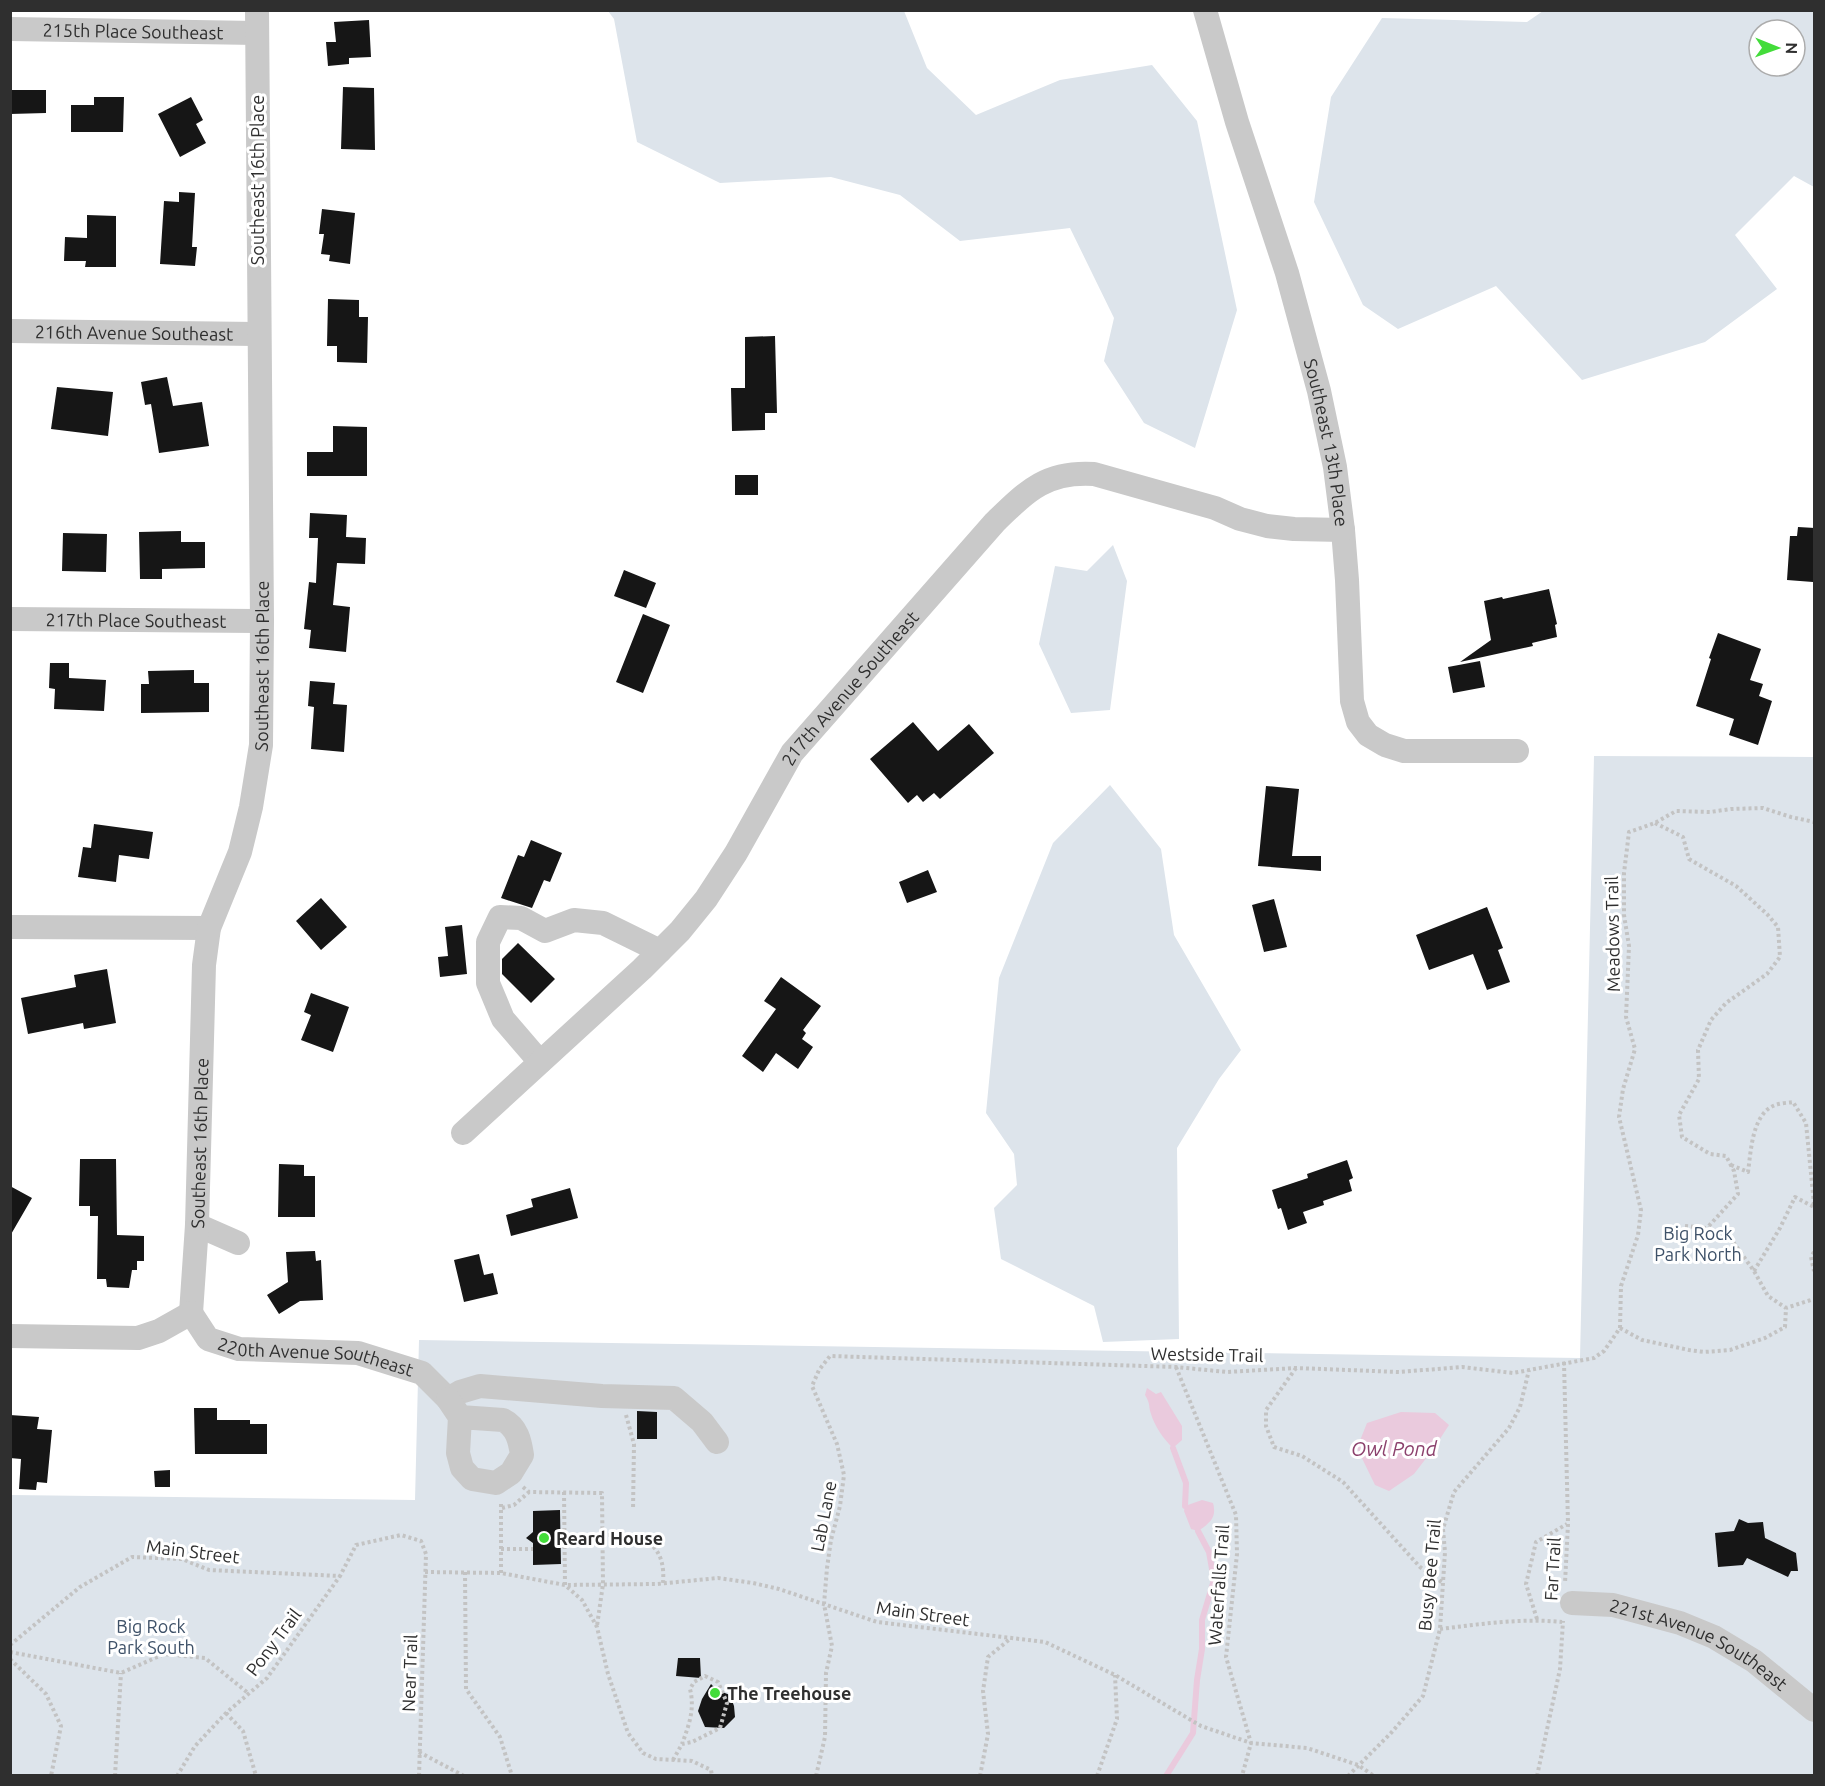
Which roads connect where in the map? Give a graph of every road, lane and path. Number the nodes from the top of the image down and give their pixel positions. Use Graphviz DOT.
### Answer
graph roads {
  1 [pos="1205,10"];
  2 [pos="257,22"];
  3 [pos="10,29"];
  4 [pos="10,331"];
  5 [pos="258,334"];
  6 [pos="1343,530"];
  7 [pos="10,619"];
  8 [pos="262,621"];
  9 [pos="1517,751"];
  10 [pos="1815,822"];
  11 [pos="1655,823"];
  12 [pos="10,927"];
  13 [pos="209,928"];
  14 [pos="660,951"];
  15 [pos="540,1062"];
  16 [pos="463,1133"];
  17 [pos="1731,1164"];
  18 [pos="1815,1206"];
  19 [pos="197,1225"];
  20 [pos="1685,1226"];
  21 [pos="1707,1228"];
  22 [pos="238,1243"];
  23 [pos="1815,1252"];
  24 [pos="1754,1271"];
  25 [pos="1815,1271"];
  26 [pos="1815,1299"];
  27 [pos="1786,1308"];
  28 [pos="191,1313"];
  29 [pos="1620,1328"];
  30 [pos="10,1336"];
  31 [pos="1564,1362"];
  32 [pos="1176,1367"];
  33 [pos="1296,1368"];
  34 [pos="819,1370"];
  35 [pos="1529,1370"];
  36 [pos="621,1396"];
  37 [pos="454,1408"];
  38 [pos="717,1442"];
  39 [pos="504,1478"];
  40 [pos="529,1492"];
  41 [pos="564,1492"];
  42 [pos="502,1508"];
  43 [pos="633,1509"];
  44 [pos="1568,1524"];
  45 [pos="603,1536"];
  46 [pos="566,1538"];
  47 [pos="501,1549"];
  48 [pos="533,1549"];
  49 [pos="425,1572"];
  50 [pos="465,1572"];
  51 [pos="501,1573"];
  52 [pos="340,1576"];
  53 [pos="663,1583"];
  54 [pos="1443,1583"];
  55 [pos="603,1584"];
  56 [pos="565,1585"];
  57 [pos="824,1604"];
  58 [pos="1566,1606"];
  59 [pos="1538,1619"];
  60 [pos="597,1627"];
  61 [pos="1440,1629"];
  62 [pos="1010,1638"];
  63 [pos="10,1645"];
  64 [pos="10,1652"];
  65 [pos="10,1659"];
  66 [pos="121,1672"];
  67 [pos="1115,1675"];
  68 [pos="248,1693"];
  69 [pos="1815,1710"];
  70 [pos="226,1713"];
  71 [pos="1251,1743"];
  72 [pos="682,1744"];
  73 [pos="419,1752"];
  74 [pos="673,1760"];
  75 [pos="1358,1765"];
  76 [pos="178,1775"];
  77 [pos="461,1775"];
  78 [pos="51,1776"];
  79 [pos="115,1776"];
  80 [pos="256,1776"];
  81 [pos="419,1776"];
  82 [pos="512,1776"];
  83 [pos="712,1776"];
  84 [pos="816,1776"];
  85 [pos="981,1776"];
  86 [pos="1097,1776"];
  87 [pos="1242,1776"];
  88 [pos="1348,1776"];
  89 [pos="1374,1776"];
  90 [pos="1537,1776"];
  1 -- 6 [label="street, Southeast 13th Place"];
  2 -- 3 [label="street, 215th Place Southeast"];
  2 -- 5 [label="street, Southeast 16th Place"];
  4 -- 5 [label="street, 216th Avenue Southeast"];
  5 -- 8 [label="street, Southeast 16th Place"];
  6 -- 9 [label="street, Southeast 13th Place"];
  6 -- 14 [label="street, 217th Avenue Southeast"];
  7 -- 8 [label="street, 217th Place Southeast"];
  8 -- 13 [label="street, Southeast 16th Place"];
  10 -- 11 [label="path, Meadows Trail"];
  11 -- 17 [label="path"];
  11 -- 29 [label="path, Meadows Trail"];
  12 -- 13 [label="street"];
  13 -- 19 [label="street, Southeast 16th Place"];
  14 -- 15 [label="street, 217th Avenue Southeast"];
  14 -- 15 [label="street"];
  15 -- 16 [label="street, 217th Avenue Southeast"];
  17 -- 18 [label="path"];
  17 -- 21 [label="path"];
  18 -- 24 [label="path"];
  19 -- 22 [label="street"];
  19 -- 28 [label="street, Southeast 16th Place"];
  20 -- 21 [label="path"];
  21 -- 24 [label="path"];
  23 -- 25 [label="path"];
  24 -- 27 [label="path"];
  26 -- 27 [label="path"];
  27 -- 29 [label="path"];
  28 -- 30 [label="street"];
  28 -- 37 [label="street, 220th Avenue Southeast"];
  29 -- 31 [label="path, Westside Trail"];
  31 -- 35 [label="path, Westside Trail"];
  31 -- 44 [label="path, Far Trail"];
  32 -- 33 [label="path, Westside Trail"];
  32 -- 34 [label="path, Westside Trail"];
  32 -- 71 [label="path, Waterfalls Trail"];
  33 -- 35 [label="path, Westside Trail"];
  33 -- 54 [label="path"];
  34 -- 57 [label="path, Lab Lane"];
  35 -- 54 [label="path, Busy Bee Trail"];
  36 -- 37 [label="street"];
  36 -- 38 [label="street"];
  36 -- 43 [label="path"];
  37 -- 39 [label="street"];
  37 -- 39 [label="street"];
  39 -- 40 [label="path"];
  39 -- 42 [label="path"];
  40 -- 41 [label="path"];
  40 -- 42 [label="path"];
  41 -- 45 [label="path"];
  41 -- 46 [label="path"];
  42 -- 47 [label="path"];
  44 -- 58 [label="path, Far Trail"];
  44 -- 59 [label="path"];
  45 -- 46 [label="path"];
  45 -- 53 [label="path"];
  45 -- 55 [label="path"];
  46 -- 56 [label="path"];
  47 -- 48 [label="path"];
  47 -- 51 [label="path"];
  49 -- 50 [label="path, Main Street"];
  49 -- 52 [label="path"];
  49 -- 73 [label="path, Near Trail"];
  50 -- 51 [label="path, Main Street"];
  50 -- 82 [label="path"];
  51 -- 56 [label="path, Main Street"];
  52 -- 63 [label="path, Main Street"];
  52 -- 68 [label="path, Pony Trail"];
  53 -- 55 [label="path, Main Street"];
  53 -- 57 [label="path, Main Street"];
  54 -- 61 [label="path, Busy Bee Trail"];
  55 -- 56 [label="path, Main Street"];
  55 -- 60 [label="path"];
  56 -- 60 [label="path"];
  57 -- 62 [label="path, Main Street"];
  57 -- 84 [label="path, Lab Lane"];
  58 -- 59 [label="path"];
  58 -- 69 [label="street, 221st Avenue Southeast"];
  58 -- 90 [label="path, Far Trail"];
  59 -- 61 [label="path"];
  60 -- 74 [label="path"];
  61 -- 75 [label="path, Busy Bee Trail"];
  62 -- 67 [label="path, Main Street"];
  62 -- 85 [label="path"];
  64 -- 66 [label="path"];
  65 -- 78 [label="path"];
  66 -- 68 [label="path"];
  66 -- 79 [label="path"];
  67 -- 71 [label="path, Main Street"];
  67 -- 86 [label="path"];
  68 -- 70 [label="path, Pony Trail"];
  70 -- 76 [label="path, Pony Trail"];
  70 -- 80 [label="path"];
  71 -- 75 [label="path, Main Street"];
  71 -- 87 [label="path"];
  72 -- 72 [label="path"];
  72 -- 74 [label="path"];
  73 -- 77 [label="path"];
  73 -- 81 [label="path, Near Trail"];
  74 -- 83 [label="path"];
  75 -- 88 [label="path, Busy Bee Trail"];
  75 -- 89 [label="path, Main Street"];
}
